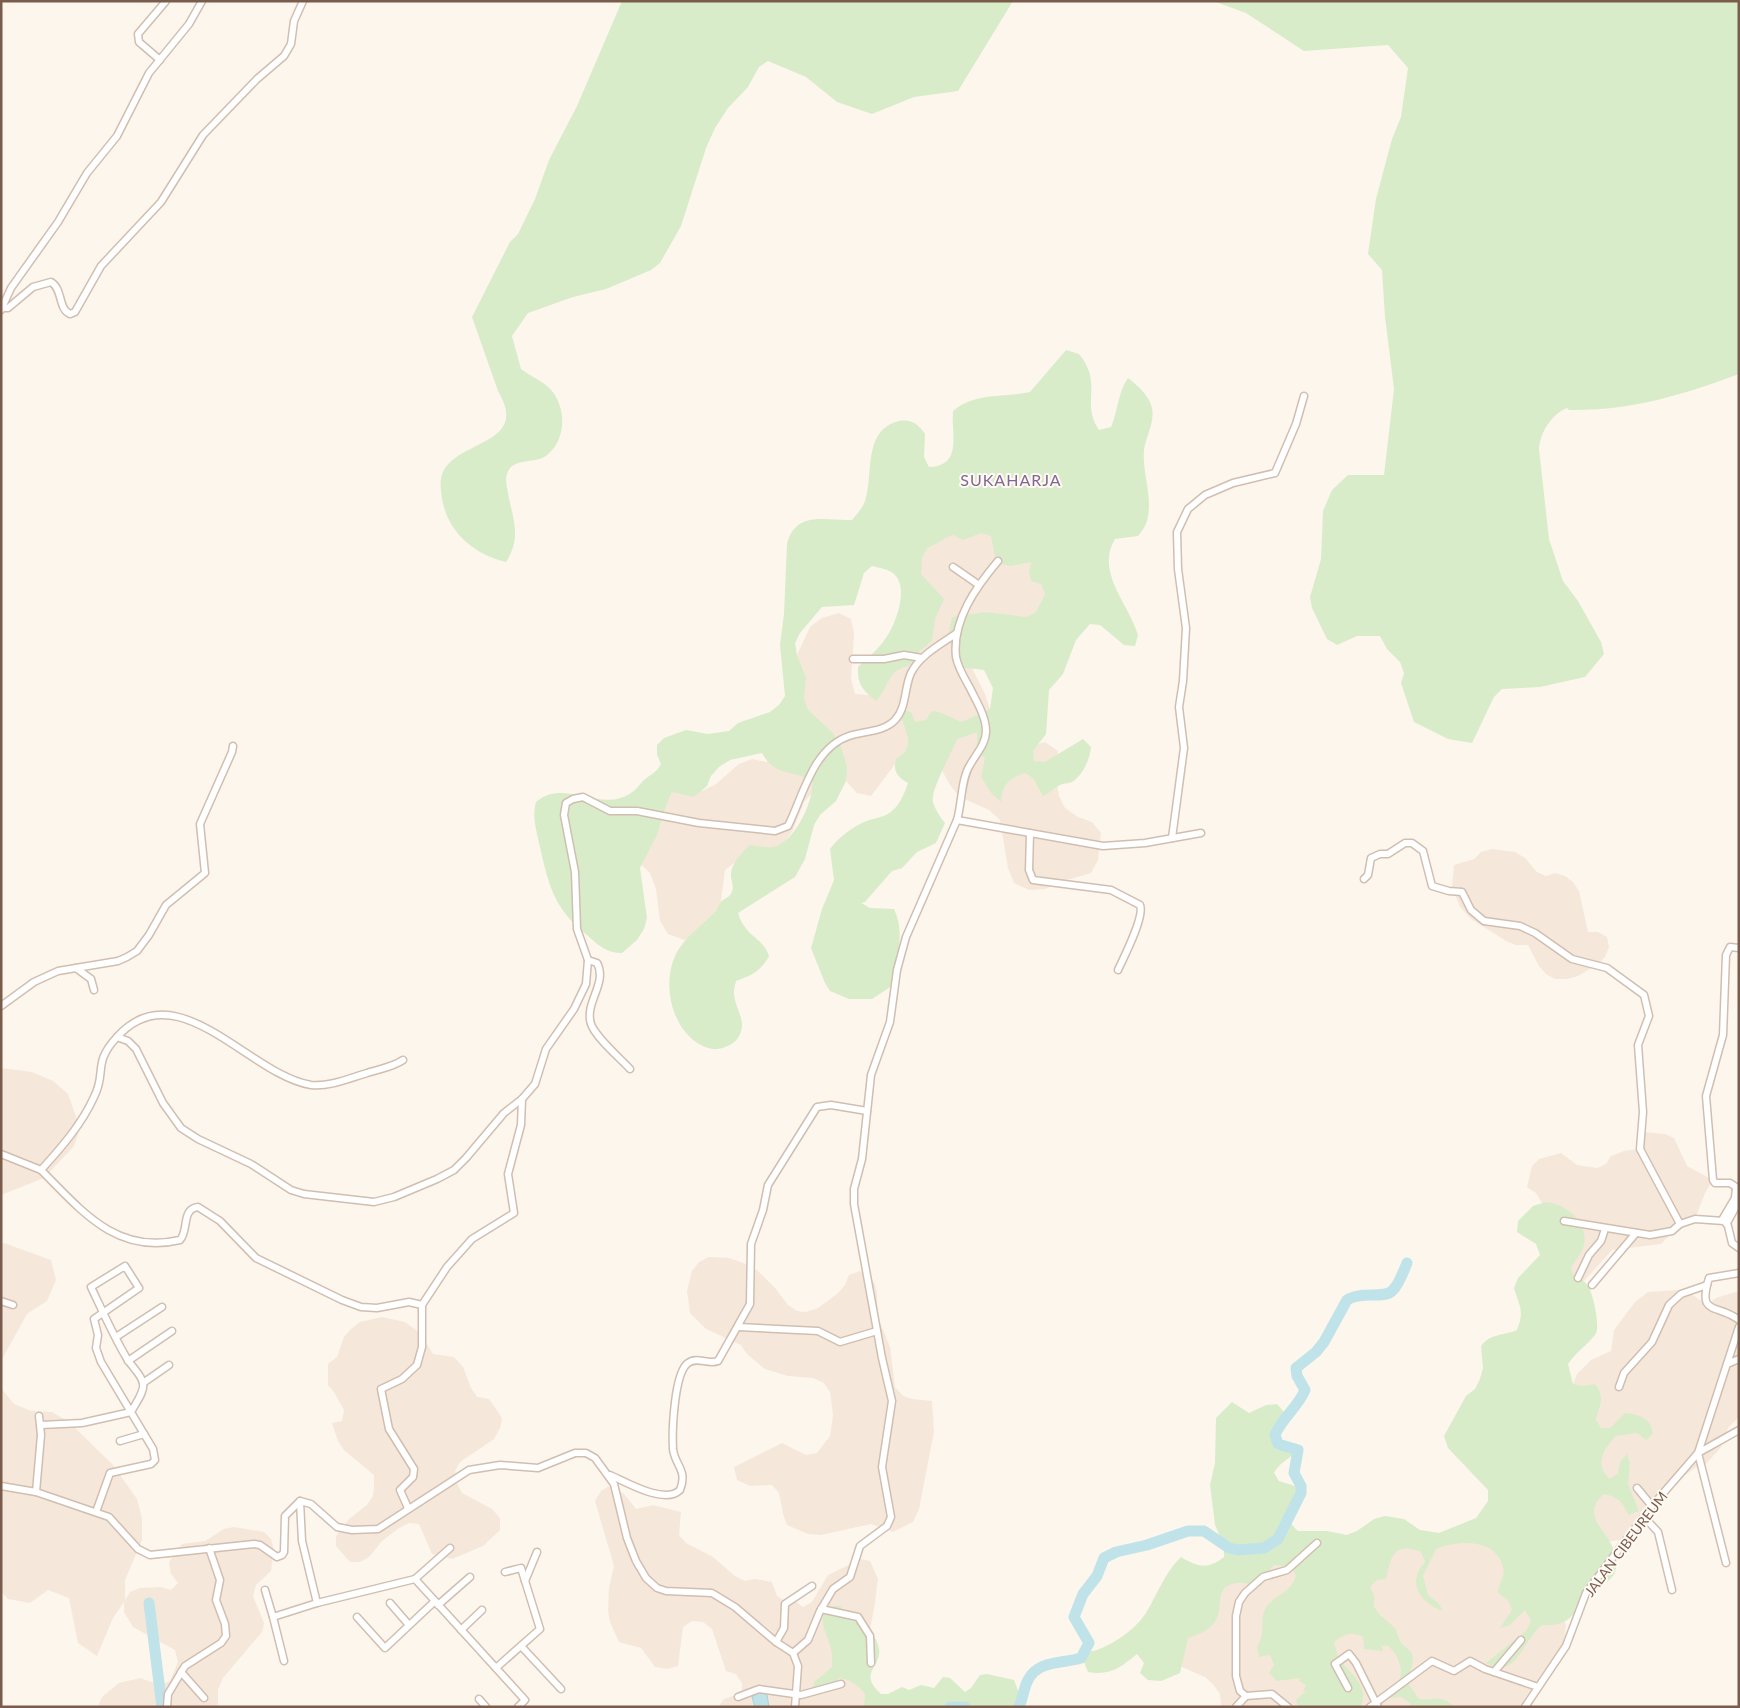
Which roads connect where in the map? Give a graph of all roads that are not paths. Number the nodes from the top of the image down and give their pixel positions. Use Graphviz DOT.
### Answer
graph roads {
  1 [pos="166,1"];
  2 [pos="202,1"];
  3 [pos="303,1"];
  4 [pos="160,60"];
  5 [pos="2,309"];
  6 [pos="1304,396"];
  7 [pos="998,561"];
  8 [pos="953,567"];
  9 [pos="979,584"];
  10 [pos="957,633"];
  11 [pos="853,658"];
  12 [pos="922,658"];
  13 [pos="233,746"];
  14 [pos="957,820"];
  15 [pos="1202,832"];
  16 [pos="1030,833"];
  17 [pos="1172,838"];
  18 [pos="1364,879"];
  19 [pos="1739,948"];
  20 [pos="588,960"];
  21 [pos="76,968"];
  22 [pos="1118,970"];
  23 [pos="94,990"];
  24 [pos="1,1006"];
  25 [pos="117,1037"];
  26 [pos="403,1060"];
  27 [pos="630,1069"];
  28 [pos="522,1099"];
  29 [pos="867,1111"];
  30 [pos="1,1154"];
  31 [pos="41,1170"];
  32 [pos="1739,1201"];
  33 [pos="1564,1221"];
  34 [pos="1724,1222"];
  35 [pos="1680,1224"];
  36 [pos="1605,1229"];
  37 [pos="1636,1233"];
  38 [pos="1739,1248"];
  39 [pos="1739,1273"];
  40 [pos="1578,1278"];
  41 [pos="1592,1285"];
  42 [pos="1707,1285"];
  43 [pos="1,1301"];
  44 [pos="13,1305"];
  45 [pos="422,1305"];
  46 [pos="162,1307"];
  47 [pos="103,1312"];
  48 [pos="1739,1320"];
  49 [pos="738,1327"];
  50 [pos="1739,1328"];
  51 [pos="172,1331"];
  52 [pos="877,1331"];
  53 [pos="116,1337"];
  54 [pos="1739,1359"];
  55 [pos="128,1360"];
  56 [pos="1727,1364"];
  57 [pos="169,1365"];
  58 [pos="143,1383"];
  59 [pos="1619,1387"];
  60 [pos="131,1412"];
  61 [pos="39,1416"];
  62 [pos="41,1425"];
  63 [pos="1739,1430"];
  64 [pos="144,1434"];
  65 [pos="120,1440"];
  66 [pos="1698,1453"];
  67 [pos="610,1475"];
  68 [pos="1,1486"];
  69 [pos="1637,1488"];
  70 [pos="36,1492"];
  71 [pos="300,1501"];
  72 [pos="1652,1506"];
  73 [pos="408,1508"];
  74 [pos="96,1512"];
  75 [pos="1644,1517"];
  76 [pos="1317,1543"];
  77 [pos="209,1548"];
  78 [pos="450,1548"];
  79 [pos="537,1552"];
  80 [pos="1726,1563"];
  81 [pos="505,1572"];
  82 [pos="470,1577"];
  83 [pos="415,1579"];
  84 [pos="525,1581"];
  85 [pos="812,1586"];
  86 [pos="264,1590"];
  87 [pos="1672,1590"];
  88 [pos="316,1602"];
  89 [pos="390,1603"];
  90 [pos="437,1603"];
  91 [pos="821,1609"];
  92 [pos="482,1610"];
  93 [pos="273,1616"];
  94 [pos="357,1617"];
  95 [pos="409,1624"];
  96 [pos="461,1630"];
  97 [pos="1521,1640"];
  98 [pos="776,1642"];
  99 [pos="521,1646"];
  100 [pos="793,1653"];
  101 [pos="284,1661"];
  102 [pos="871,1662"];
  103 [pos="496,1668"];
  104 [pos="181,1672"];
  105 [pos="1494,1672"];
  106 [pos="841,1684"];
  107 [pos="1538,1687"];
  108 [pos="1348,1688"];
  109 [pos="561,1689"];
  110 [pos="797,1695"];
  111 [pos="1246,1696"];
  112 [pos="738,1697"];
  113 [pos="204,1698"];
  114 [pos="479,1699"];
  115 [pos="525,1700"];
  116 [pos="1374,1705"];
  117 [pos="166,1707"];
  118 [pos="486,1707"];
  119 [pos="518,1707"];
  120 [pos="532,1707"];
  121 [pos="795,1707"];
  122 [pos="1236,1707"];
  123 [pos="1288,1707"];
  124 [pos="1525,1707"];
  1 -- 4 [label="street"];
  2 -- 4 [label="street"];
  3 -- 5 [label="street"];
  4 -- 5 [label="street"];
  6 -- 17 [label="street"];
  7 -- 9 [label="street"];
  8 -- 9 [label="street"];
  9 -- 10 [label="street"];
  10 -- 12 [label="street"];
  10 -- 14 [label="street"];
  11 -- 12 [label="street"];
  12 -- 20 [label="street"];
  13 -- 21 [label="street"];
  14 -- 16 [label="street"];
  14 -- 29 [label="street"];
  15 -- 17 [label="street"];
  16 -- 17 [label="street"];
  16 -- 22 [label="street"];
  18 -- 35 [label="street"];
  19 -- 34 [label="street"];
  20 -- 27 [label="street"];
  20 -- 28 [label="street"];
  21 -- 23 [label="street"];
  21 -- 24 [label="street"];
  25 -- 26 [label="street"];
  25 -- 28 [label="street"];
  25 -- 31 [label="street"];
  28 -- 45 [label="street"];
  29 -- 49 [label="street"];
  29 -- 52 [label="street"];
  30 -- 31 [label="street"];
  31 -- 45 [label="street"];
  32 -- 34 [label="street"];
  33 -- 36 [label="street"];
  34 -- 35 [label="street"];
  34 -- 38 [label="street"];
  35 -- 37 [label="street"];
  36 -- 37 [label="street"];
  36 -- 40 [label="street"];
  37 -- 41 [label="street"];
  39 -- 42 [label="street"];
  42 -- 48 [label="street"];
  42 -- 59 [label="street"];
  43 -- 44 [label="street"];
  45 -- 73 [label="street"];
  46 -- 53 [label="street"];
  47 -- 47 [label="street"];
  47 -- 53 [label="street"];
  47 -- 60 [label="street"];
  49 -- 52 [label="street"];
  49 -- 67 [label="street"];
  50 -- 56 [label="street"];
  51 -- 55 [label="street"];
  52 -- 91 [label="street"];
  53 -- 55 [label="street"];
  54 -- 56 [label="street"];
  55 -- 58 [label="street"];
  56 -- 66 [label="street"];
  57 -- 58 [label="street"];
  58 -- 60 [label="street"];
  60 -- 62 [label="street"];
  60 -- 64 [label="street"];
  61 -- 62 [label="street"];
  62 -- 70 [label="street"];
  63 -- 66 [label="street, JALAN CIBEUREUM"];
  64 -- 65 [label="street"];
  64 -- 74 [label="street"];
  66 -- 72 [label="street, JALAN CIBEUREUM"];
  66 -- 80 [label="street"];
  67 -- 73 [label="street"];
  67 -- 98 [label="street"];
  68 -- 70 [label="street"];
  69 -- 72 [label="street"];
  70 -- 74 [label="street"];
  71 -- 73 [label="street"];
  71 -- 77 [label="street"];
  71 -- 88 [label="street"];
  72 -- 75 [label="street, JALAN CIBEUREUM"];
  74 -- 77 [label="street"];
  75 -- 87 [label="street"];
  75 -- 107 [label="street, JALAN CIBEUREUM"];
  76 -- 111 [label="street"];
  77 -- 104 [label="street"];
  78 -- 83 [label="street"];
  79 -- 84 [label="street"];
  81 -- 84 [label="street"];
  82 -- 90 [label="street"];
  83 -- 88 [label="street"];
  83 -- 90 [label="street"];
  84 -- 99 [label="street"];
  85 -- 98 [label="street"];
  86 -- 93 [label="street"];
  88 -- 93 [label="street"];
  89 -- 95 [label="street"];
  90 -- 95 [label="street"];
  90 -- 96 [label="street"];
  91 -- 100 [label="street"];
  91 -- 102 [label="street"];
  92 -- 96 [label="street"];
  93 -- 101 [label="street"];
  94 -- 95 [label="street"];
  96 -- 103 [label="street"];
  97 -- 105 [label="street"];
  98 -- 100 [label="street"];
  99 -- 103 [label="street"];
  99 -- 109 [label="street"];
  100 -- 110 [label="street"];
  103 -- 115 [label="street"];
  104 -- 113 [label="street"];
  104 -- 117 [label="street"];
  105 -- 107 [label="street"];
  105 -- 116 [label="street"];
  106 -- 110 [label="street"];
  107 -- 124 [label="street, JALAN CIBEUREUM"];
  108 -- 116 [label="street"];
  110 -- 112 [label="street"];
  110 -- 121 [label="street"];
  111 -- 122 [label="street"];
  111 -- 123 [label="street"];
  114 -- 118 [label="street"];
  115 -- 119 [label="street"];
  115 -- 120 [label="street"];
}
